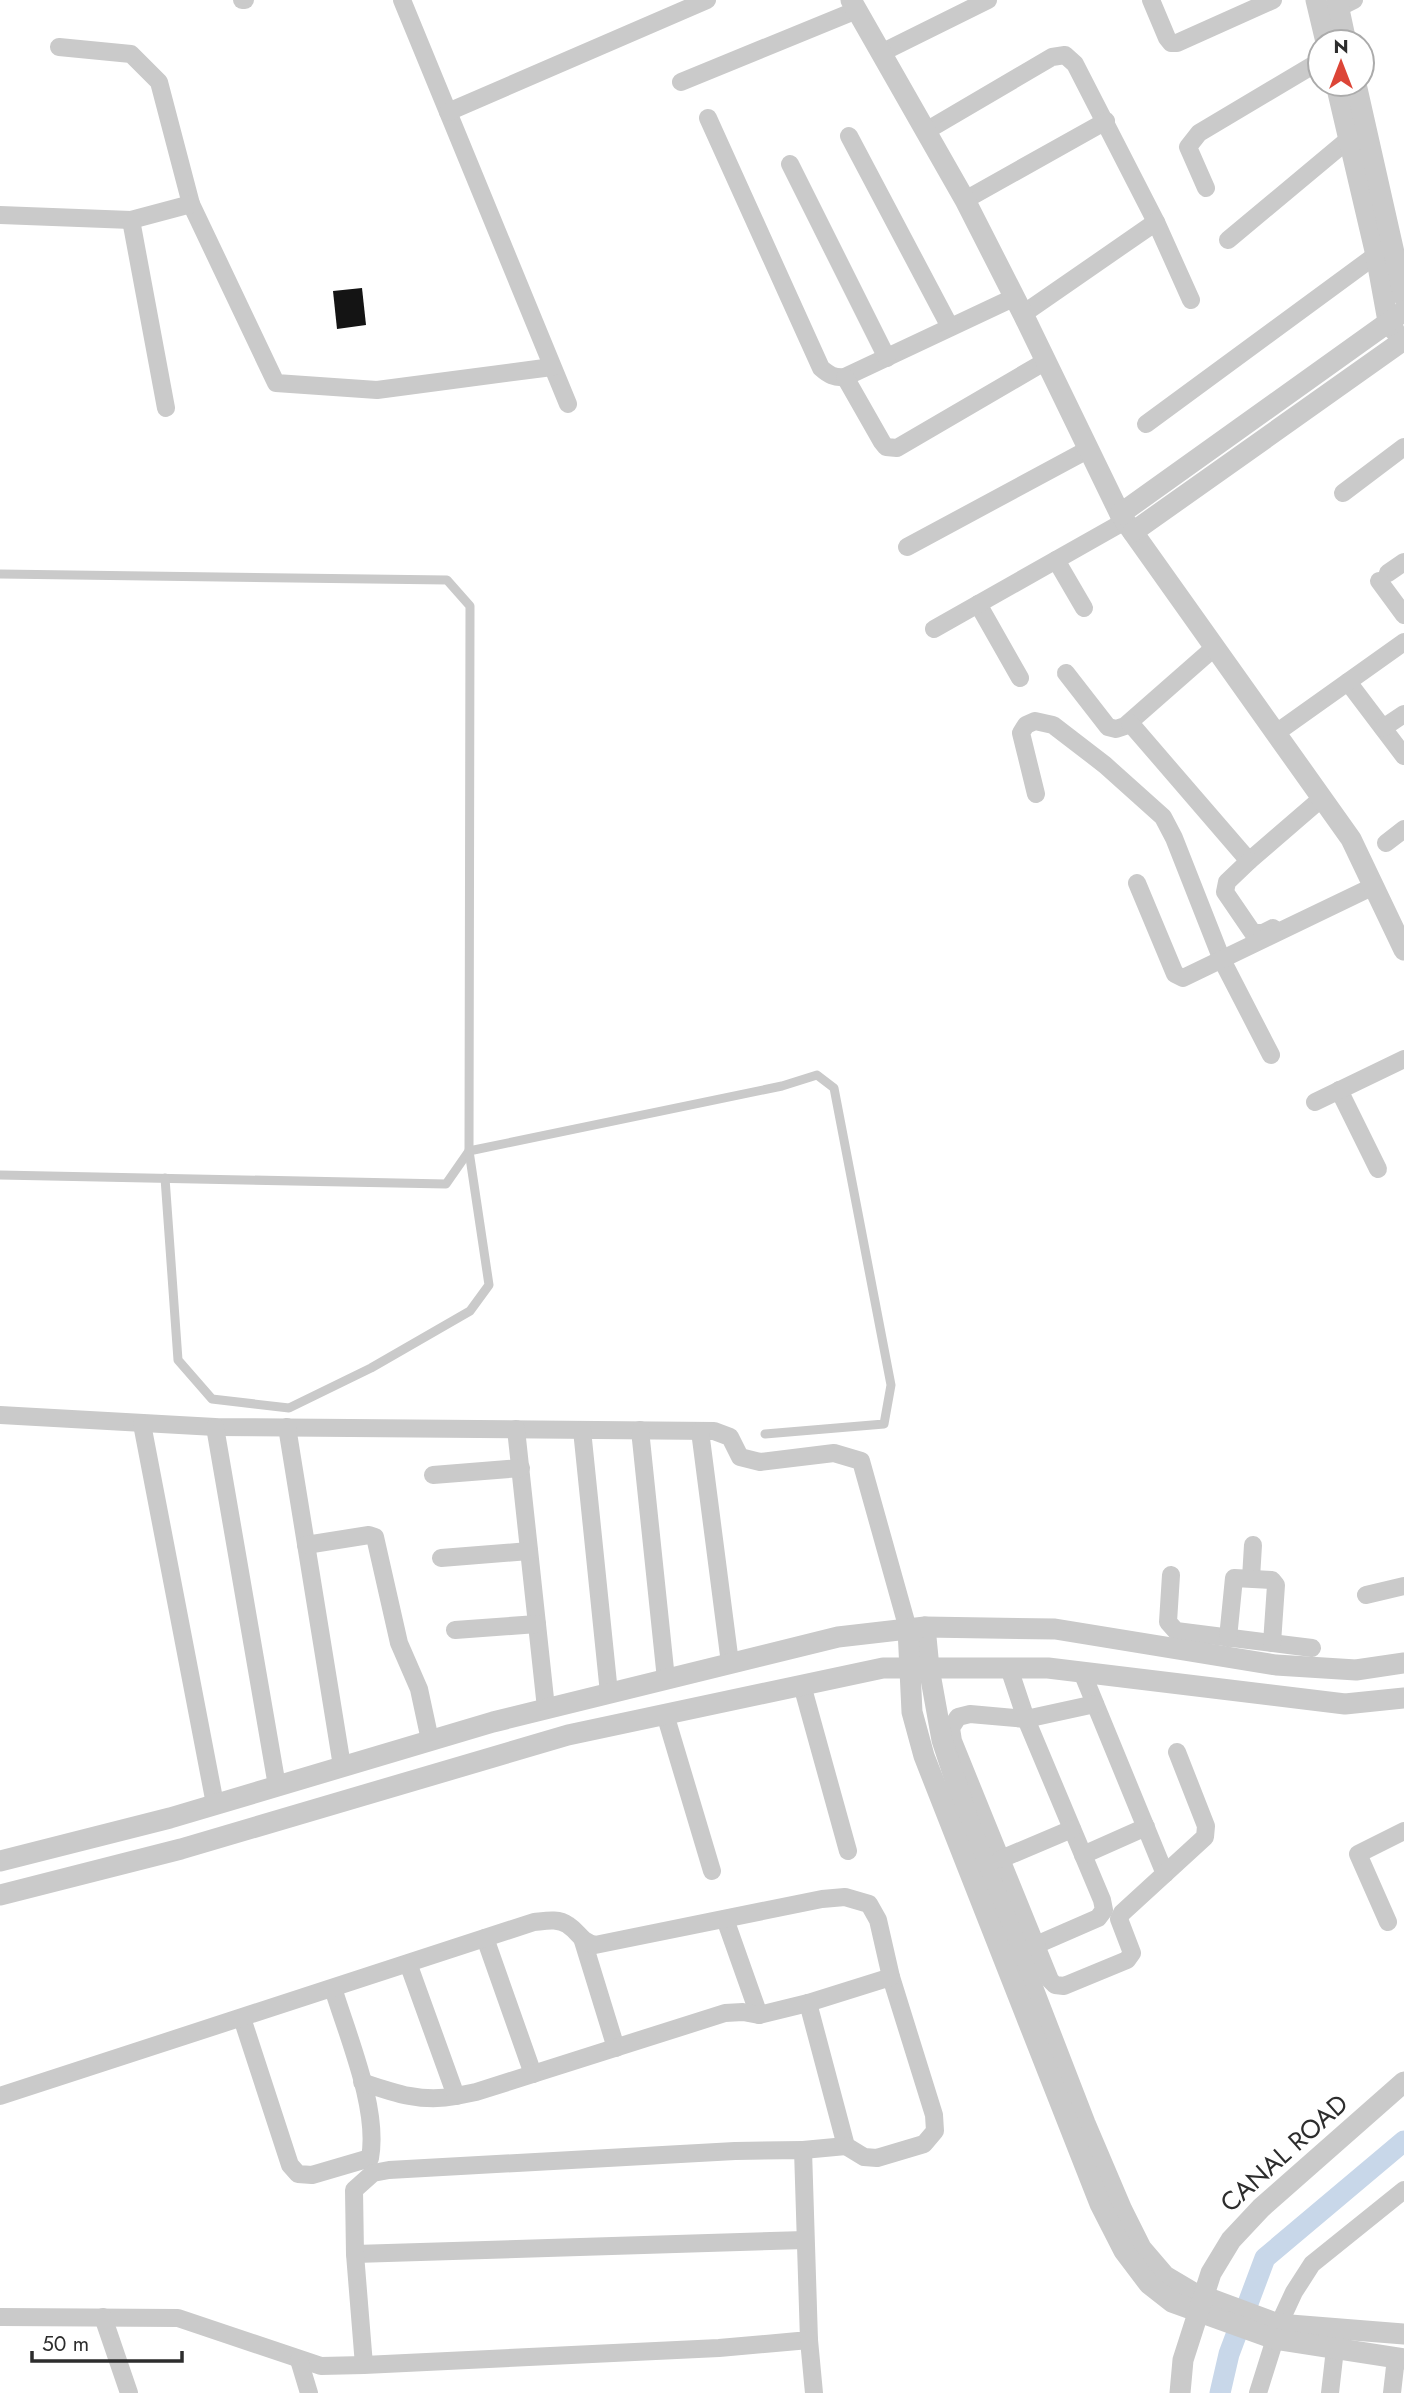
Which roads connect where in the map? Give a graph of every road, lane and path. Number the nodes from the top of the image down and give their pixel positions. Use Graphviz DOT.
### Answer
graph roads {
  1 [pos="402,0"];
  2 [pos="707,0"];
  3 [pos="988,0"];
  4 [pos="1151,0"];
  5 [pos="1273,0"];
  6 [pos="1316,0"];
  7 [pos="1343,3"];
  8 [pos="854,5"];
  9 [pos="1323,28"];
  10 [pos="1345,28"];
  11 [pos="60,47"];
  12 [pos="881,53"];
  13 [pos="1306,69"];
  14 [pos="681,82"];
  15 [pos="1339,98"];
  16 [pos="1359,98"];
  17 [pos="447,112"];
  18 [pos="708,118"];
  19 [pos="1106,121"];
  20 [pos="926,131"];
  21 [pos="849,136"];
  22 [pos="1349,139"];
  23 [pos="790,164"];
  24 [pos="1206,188"];
  25 [pos="965,200"];
  26 [pos="191,204"];
  27 [pos="0,215"];
  28 [pos="131,219"];
  29 [pos="1156,222"];
  30 [pos="1228,240"];
  31 [pos="1376,255"];
  32 [pos="1404,297"];
  33 [pos="1191,300"];
  34 [pos="1018,306"];
  35 [pos="1396,316"];
  36 [pos="950,327"];
  37 [pos="1403,342"];
  38 [pos="887,358"];
  39 [pos="1046,361"];
  40 [pos="552,367"];
  41 [pos="845,377"];
  42 [pos="568,404"];
  43 [pos="166,408"];
  44 [pos="1146,424"];
  45 [pos="1404,447"];
  46 [pos="1089,449"];
  47 [pos="1343,494"];
  48 [pos="1126,522"];
  49 [pos="907,547"];
  50 [pos="1056,560"];
  51 [pos="1404,562"];
  52 [pos="0,573"];
  53 [pos="978,604"];
  54 [pos="1084,608"];
  55 [pos="1404,614"];
  56 [pos="934,629"];
  57 [pos="1404,642"];
  58 [pos="1215,647"];
  59 [pos="1066,673"];
  60 [pos="1020,677"];
  61 [pos="1348,682"];
  62 [pos="1404,714"];
  63 [pos="1130,723"];
  64 [pos="1383,729"];
  65 [pos="1276,733"];
  66 [pos="1404,756"];
  67 [pos="1036,794"];
  68 [pos="1322,798"];
  69 [pos="1404,829"];
  70 [pos="1386,843"];
  71 [pos="1249,861"];
  72 [pos="1137,883"];
  73 [pos="1374,886"];
  74 [pos="1293,917"];
  75 [pos="1404,950"];
  76 [pos="1222,960"];
  77 [pos="1271,1055"];
  78 [pos="1404,1059"];
  79 [pos="1339,1090"];
  80 [pos="1315,1102"];
  81 [pos="469,1151"];
  82 [pos="1378,1169"];
  83 [pos="0,1175"];
  84 [pos="165,1178"];
  85 [pos="0,1415"];
  86 [pos="142,1424"];
  87 [pos="215,1427"];
  88 [pos="287,1427"];
  89 [pos="516,1429"];
  90 [pos="582,1430"];
  91 [pos="640,1430"];
  92 [pos="700,1430"];
  93 [pos="765,1434"];
  94 [pos="521,1468"];
  95 [pos="433,1475"];
  96 [pos="306,1545"];
  97 [pos="1253,1545"];
  98 [pos="529,1551"];
  99 [pos="441,1558"];
  100 [pos="1171,1575"];
  101 [pos="1251,1578"];
  102 [pos="1404,1587"];
  103 [pos="1366,1595"];
  104 [pos="537,1624"];
  105 [pos="916,1628"];
  106 [pos="455,1630"];
  107 [pos="1228,1638"];
  108 [pos="1272,1643"];
  109 [pos="1312,1648"];
  110 [pos="1245,1650"];
  111 [pos="730,1663"];
  112 [pos="1404,1663"];
  113 [pos="920,1668"];
  114 [pos="1009,1668"];
  115 [pos="1082,1672"];
  116 [pos="666,1679"];
  117 [pos="802,1685"];
  118 [pos="609,1693"];
  119 [pos="1404,1698"];
  120 [pos="1095,1704"];
  121 [pos="546,1708"];
  122 [pos="665,1714"];
  123 [pos="1026,1719"];
  124 [pos="430,1740"];
  125 [pos="1177,1752"];
  126 [pos="342,1766"];
  127 [pos="277,1786"];
  128 [pos="215,1804"];
  129 [pos="1146,1827"];
  130 [pos="1072,1829"];
  131 [pos="1404,1832"];
  132 [pos="848,1851"];
  133 [pos="1083,1855"];
  134 [pos="1001,1859"];
  135 [pos="0,1861"];
  136 [pos="712,1871"];
  137 [pos="1165,1874"];
  138 [pos="0,1895"];
  139 [pos="725,1919"];
  140 [pos="1388,1922"];
  141 [pos="485,1938"];
  142 [pos="583,1941"];
  143 [pos="1036,1945"];
  144 [pos="408,1963"];
  145 [pos="891,1977"];
  146 [pos="333,1988"];
  147 [pos="808,2003"];
  148 [pos="759,2015"];
  149 [pos="242,2018"];
  150 [pos="616,2048"];
  151 [pos="533,2074"];
  152 [pos="362,2082"];
  153 [pos="1404,2082"];
  154 [pos="0,2096"];
  155 [pos="456,2096"];
  156 [pos="846,2146"];
  157 [pos="803,2150"];
  158 [pos="372,2165"];
  159 [pos="1404,2190"];
  160 [pos="805,2240"];
  161 [pos="355,2254"];
  162 [pos="1202,2303"];
  163 [pos="0,2317"];
  164 [pos="103,2317"];
  165 [pos="1276,2332"];
  166 [pos="1404,2334"];
  167 [pos="809,2340"];
  168 [pos="1335,2350"];
  169 [pos="1400,2358"];
  170 [pos="299,2360"];
  171 [pos="364,2365"];
  172 [pos="129,2393"];
  173 [pos="309,2393"];
  174 [pos="814,2393"];
  175 [pos="1180,2393"];
  176 [pos="1258,2393"];
  177 [pos="1330,2393"];
  178 [pos="1392,2393"];
  1 -- 17 [label="street"];
  2 -- 17 [label="street"];
  3 -- 12 [label="street"];
  4 -- 5 [label="street"];
  6 -- 9 [label="street"];
  7 -- 10 [label="street"];
  8 -- 12 [label="street"];
  8 -- 14 [label="street"];
  11 -- 26 [label="street"];
  12 -- 20 [label="street"];
  13 -- 24 [label="street"];
  15 -- 22 [label="street"];
  16 -- 32 [label="street"];
  17 -- 40 [label="street"];
  18 -- 41 [label="street"];
  19 -- 20 [label="street"];
  19 -- 25 [label="street"];
  19 -- 29 [label="street"];
  20 -- 25 [label="street"];
  21 -- 36 [label="street"];
  22 -- 30 [label="street"];
  22 -- 31 [label="street"];
  23 -- 38 [label="street"];
  25 -- 34 [label="street"];
  26 -- 28 [label="street"];
  26 -- 40 [label="street"];
  27 -- 28 [label="street"];
  28 -- 43 [label="street"];
  29 -- 33 [label="street"];
  29 -- 34 [label="street"];
  31 -- 35 [label="street"];
  31 -- 44 [label="street"];
  34 -- 36 [label="street"];
  34 -- 39 [label="street"];
  35 -- 37 [label="street"];
  35 -- 48 [label="street"];
  36 -- 38 [label="street"];
  37 -- 48 [label="street"];
  38 -- 41 [label="street"];
  39 -- 41 [label="street"];
  39 -- 46 [label="street"];
  40 -- 42 [label="street"];
  45 -- 47 [label="street"];
  46 -- 48 [label="street"];
  46 -- 49 [label="street"];
  48 -- 50 [label="street"];
  48 -- 58 [label="street"];
  50 -- 53 [label="street"];
  50 -- 54 [label="street"];
  51 -- 55 [label="street"];
  52 -- 81 [label="lane"];
  53 -- 56 [label="street"];
  53 -- 60 [label="street"];
  57 -- 61 [label="street"];
  58 -- 63 [label="street"];
  58 -- 65 [label="street"];
  59 -- 63 [label="street"];
  61 -- 64 [label="street"];
  61 -- 65 [label="street"];
  62 -- 64 [label="street"];
  63 -- 71 [label="street"];
  64 -- 66 [label="street"];
  65 -- 68 [label="street"];
  67 -- 76 [label="street"];
  68 -- 71 [label="street"];
  68 -- 73 [label="street"];
  69 -- 70 [label="street"];
  71 -- 74 [label="street"];
  72 -- 76 [label="street"];
  73 -- 75 [label="street"];
  73 -- 76 [label="street"];
  76 -- 77 [label="street"];
  78 -- 79 [label="street"];
  79 -- 80 [label="street"];
  79 -- 82 [label="street"];
  81 -- 84 [label="lane"];
  81 -- 84 [label="lane"];
  81 -- 93 [label="lane"];
  83 -- 84 [label="lane"];
  85 -- 86 [label="street"];
  86 -- 87 [label="street"];
  86 -- 128 [label="street"];
  87 -- 88 [label="street"];
  87 -- 127 [label="street"];
  88 -- 89 [label="street"];
  88 -- 96 [label="street"];
  89 -- 90 [label="street"];
  89 -- 94 [label="street"];
  90 -- 91 [label="street"];
  90 -- 118 [label="street"];
  91 -- 92 [label="street"];
  91 -- 116 [label="street"];
  92 -- 105 [label="street"];
  92 -- 111 [label="street"];
  94 -- 95 [label="street"];
  94 -- 98 [label="street"];
  96 -- 124 [label="street"];
  96 -- 126 [label="street"];
  97 -- 101 [label="street"];
  98 -- 99 [label="street"];
  98 -- 104 [label="street"];
  100 -- 107 [label="street"];
  101 -- 107 [label="street"];
  101 -- 108 [label="street"];
  102 -- 103 [label="street"];
  104 -- 106 [label="street"];
  104 -- 121 [label="street"];
  105 -- 110 [label="street"];
  105 -- 111 [label="street"];
  105 -- 113 [label="street"];
  107 -- 110 [label="street"];
  108 -- 109 [label="street"];
  108 -- 110 [label="street"];
  110 -- 112 [label="street"];
  111 -- 116 [label="street"];
  113 -- 114 [label="street"];
  113 -- 117 [label="street"];
  113 -- 162 [label="street"];
  114 -- 115 [label="street"];
  114 -- 123 [label="street"];
  115 -- 119 [label="street"];
  115 -- 120 [label="street"];
  116 -- 118 [label="street"];
  117 -- 122 [label="street"];
  117 -- 132 [label="street"];
  118 -- 121 [label="street"];
  120 -- 123 [label="street"];
  120 -- 129 [label="street"];
  121 -- 124 [label="street"];
  122 -- 136 [label="street"];
  122 -- 138 [label="street"];
  123 -- 130 [label="street"];
  123 -- 134 [label="street"];
  124 -- 126 [label="street"];
  125 -- 137 [label="street"];
  126 -- 127 [label="street"];
  127 -- 128 [label="street"];
  128 -- 135 [label="street"];
  129 -- 133 [label="street"];
  129 -- 137 [label="street"];
  130 -- 133 [label="street"];
  130 -- 134 [label="street"];
  131 -- 140 [label="street"];
  133 -- 143 [label="street"];
  134 -- 143 [label="street"];
  137 -- 143 [label="street"];
  139 -- 142 [label="street"];
  139 -- 145 [label="street"];
  139 -- 148 [label="street"];
  141 -- 142 [label="street"];
  141 -- 144 [label="street"];
  141 -- 151 [label="street"];
  142 -- 150 [label="street"];
  144 -- 146 [label="street"];
  144 -- 155 [label="street"];
  145 -- 147 [label="street"];
  145 -- 156 [label="street"];
  146 -- 149 [label="street"];
  146 -- 152 [label="street"];
  147 -- 148 [label="street"];
  147 -- 156 [label="street"];
  148 -- 150 [label="street"];
  149 -- 154 [label="street"];
  149 -- 158 [label="street"];
  150 -- 151 [label="street"];
  151 -- 155 [label="street"];
  152 -- 155 [label="street"];
  152 -- 158 [label="street"];
  153 -- 162 [label="street, CANAL ROAD"];
  156 -- 157 [label="street"];
  157 -- 158 [label="street"];
  157 -- 160 [label="street"];
  158 -- 161 [label="street"];
  159 -- 165 [label="street"];
  160 -- 161 [label="street"];
  160 -- 167 [label="street"];
  161 -- 171 [label="street"];
  162 -- 165 [label="street"];
  162 -- 175 [label="street, CANAL ROAD"];
  163 -- 164 [label="street"];
  164 -- 170 [label="street"];
  164 -- 172 [label="street"];
  165 -- 166 [label="street"];
  165 -- 168 [label="street"];
  165 -- 176 [label="street"];
  167 -- 171 [label="street"];
  167 -- 174 [label="street"];
  168 -- 169 [label="street"];
  168 -- 177 [label="street"];
  169 -- 178 [label="street"];
  170 -- 171 [label="street"];
  170 -- 173 [label="street"];
}
